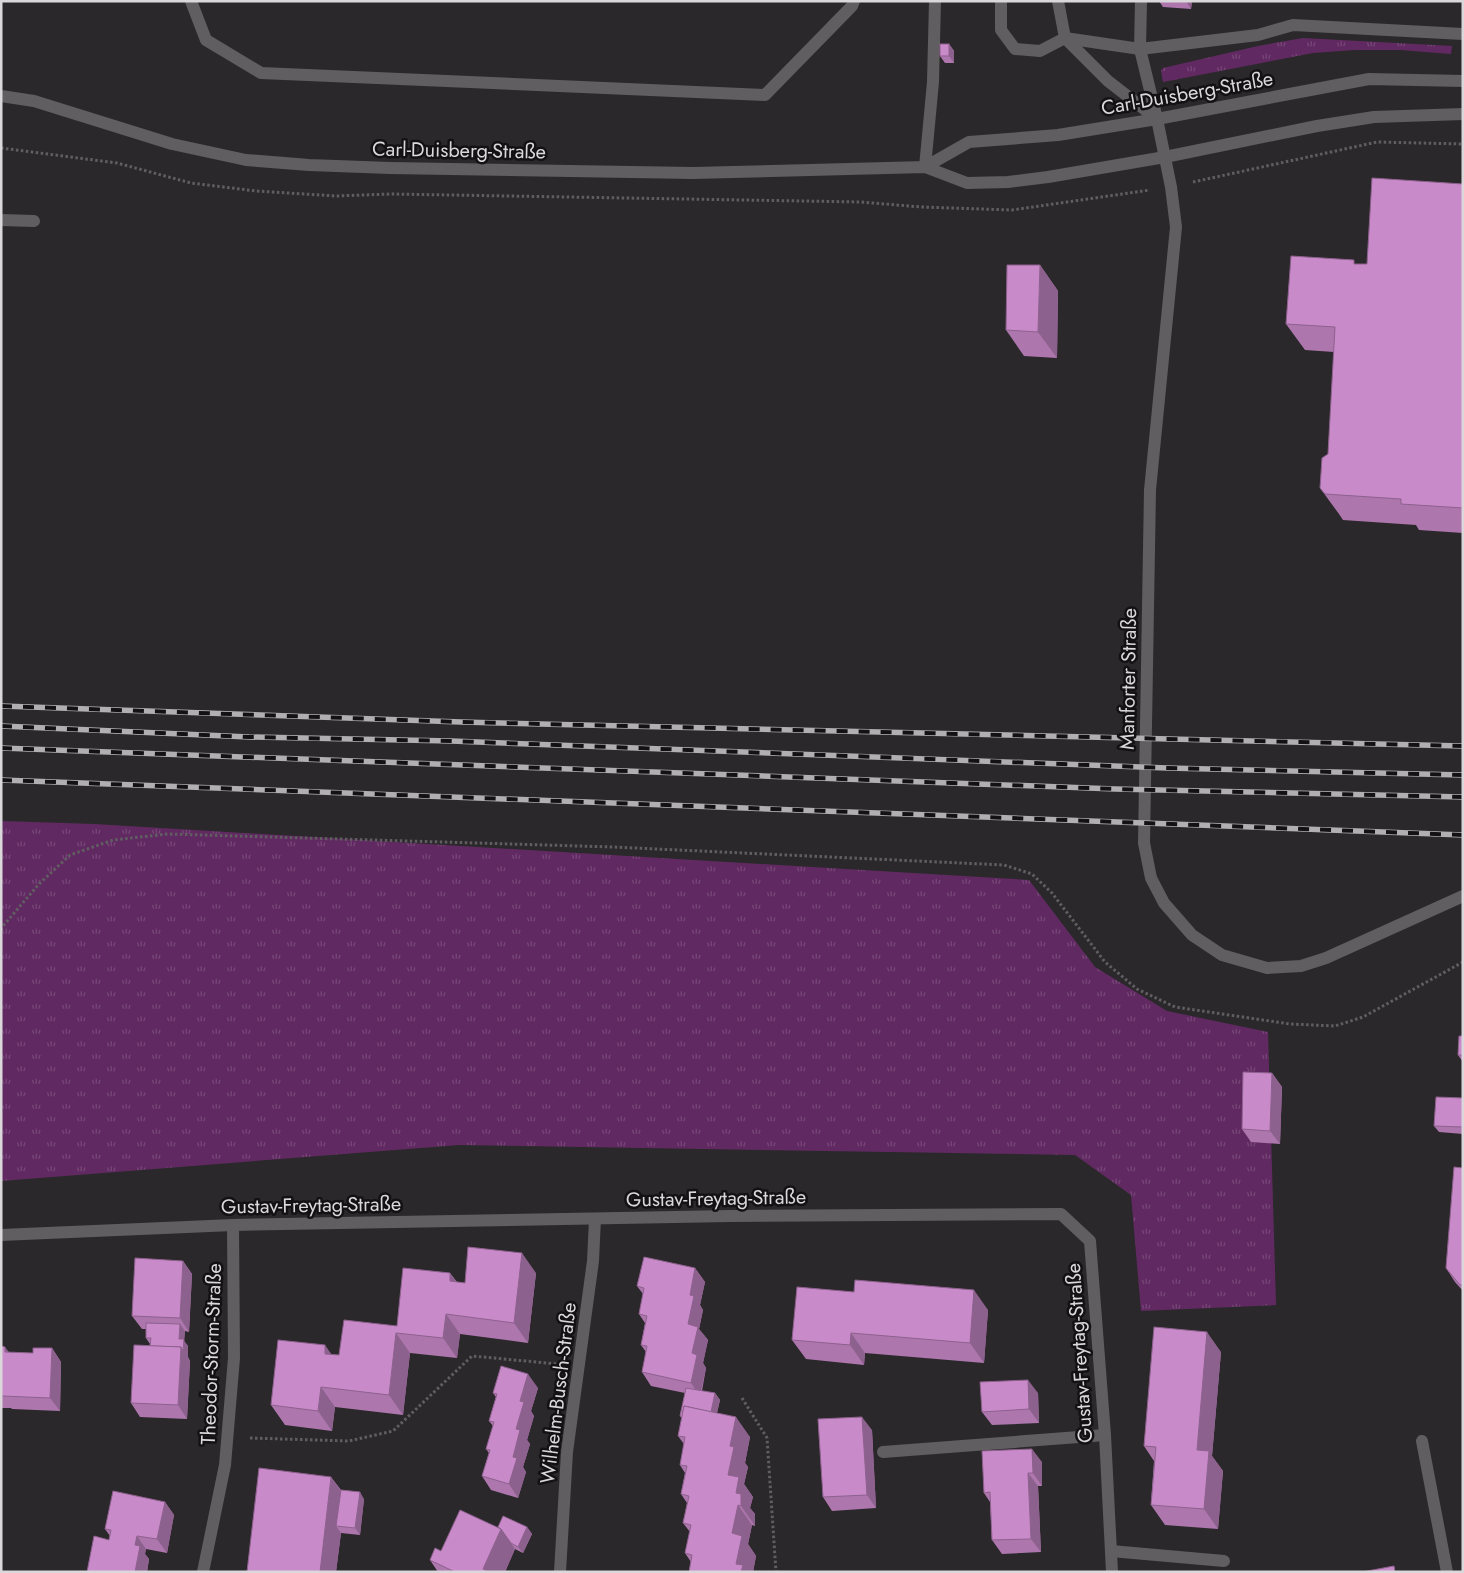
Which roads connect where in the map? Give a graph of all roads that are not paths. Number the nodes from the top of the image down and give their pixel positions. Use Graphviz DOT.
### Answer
graph roads {
  1 [pos="191,1"];
  2 [pos="854,1"];
  3 [pos="935,1"];
  4 [pos="1001,1"];
  5 [pos="1058,1"];
  6 [pos="1141,1"];
  7 [pos="1463,34"];
  8 [pos="1065,38"];
  9 [pos="1140,49"];
  10 [pos="1463,81"];
  11 [pos="1,96"];
  12 [pos="1463,114"];
  13 [pos="1157,119"];
  14 [pos="1165,157"];
  15 [pos="925,167"];
  16 [pos="1,220"];
  17 [pos="34,221"];
  18 [pos="1463,896"];
  19 [pos="595,1219"];
  20 [pos="233,1225"];
  21 [pos="1,1235"];
  22 [pos="1105,1435"];
  23 [pos="1422,1441"];
  24 [pos="883,1452"];
  25 [pos="1111,1551"];
  26 [pos="1224,1561"];
  27 [pos="203,1572"];
  28 [pos="560,1572"];
  29 [pos="1112,1572"];
  30 [pos="1447,1572"];
  1 -- 2 [label="street"];
  3 -- 15 [label="street"];
  4 -- 8 [label="street"];
  5 -- 8 [label="street"];
  6 -- 9 [label="street, Manforter Straße"];
  7 -- 9 [label="street"];
  8 -- 9 [label="street"];
  8 -- 13 [label="street"];
  9 -- 13 [label="street, Manforter Straße"];
  10 -- 13 [label="street, Carl-Duisberg-Straße"];
  11 -- 15 [label="street, Carl-Duisberg-Straße"];
  12 -- 14 [label="street, Carl-Duisberg-Straße"];
  13 -- 14 [label="street, Manforter Straße"];
  13 -- 15 [label="street, Carl-Duisberg-Straße"];
  14 -- 15 [label="street, Carl-Duisberg-Straße"];
  14 -- 18 [label="street, Manforter Straße"];
  16 -- 17 [label="street"];
  19 -- 20 [label="street, Gustav-Freytag-Straße"];
  19 -- 22 [label="street, Gustav-Freytag-Straße"];
  19 -- 28 [label="street, Wilhelm-Busch-Straße"];
  20 -- 21 [label="street, Gustav-Freytag-Straße"];
  20 -- 27 [label="street, Theodor-Storm-Straße"];
  22 -- 24 [label="street"];
  22 -- 25 [label="street, Gustav-Freytag-Straße"];
  23 -- 30 [label="street"];
  25 -- 26 [label="street"];
  25 -- 29 [label="street, Gustav-Freytag-Straße"];
}
